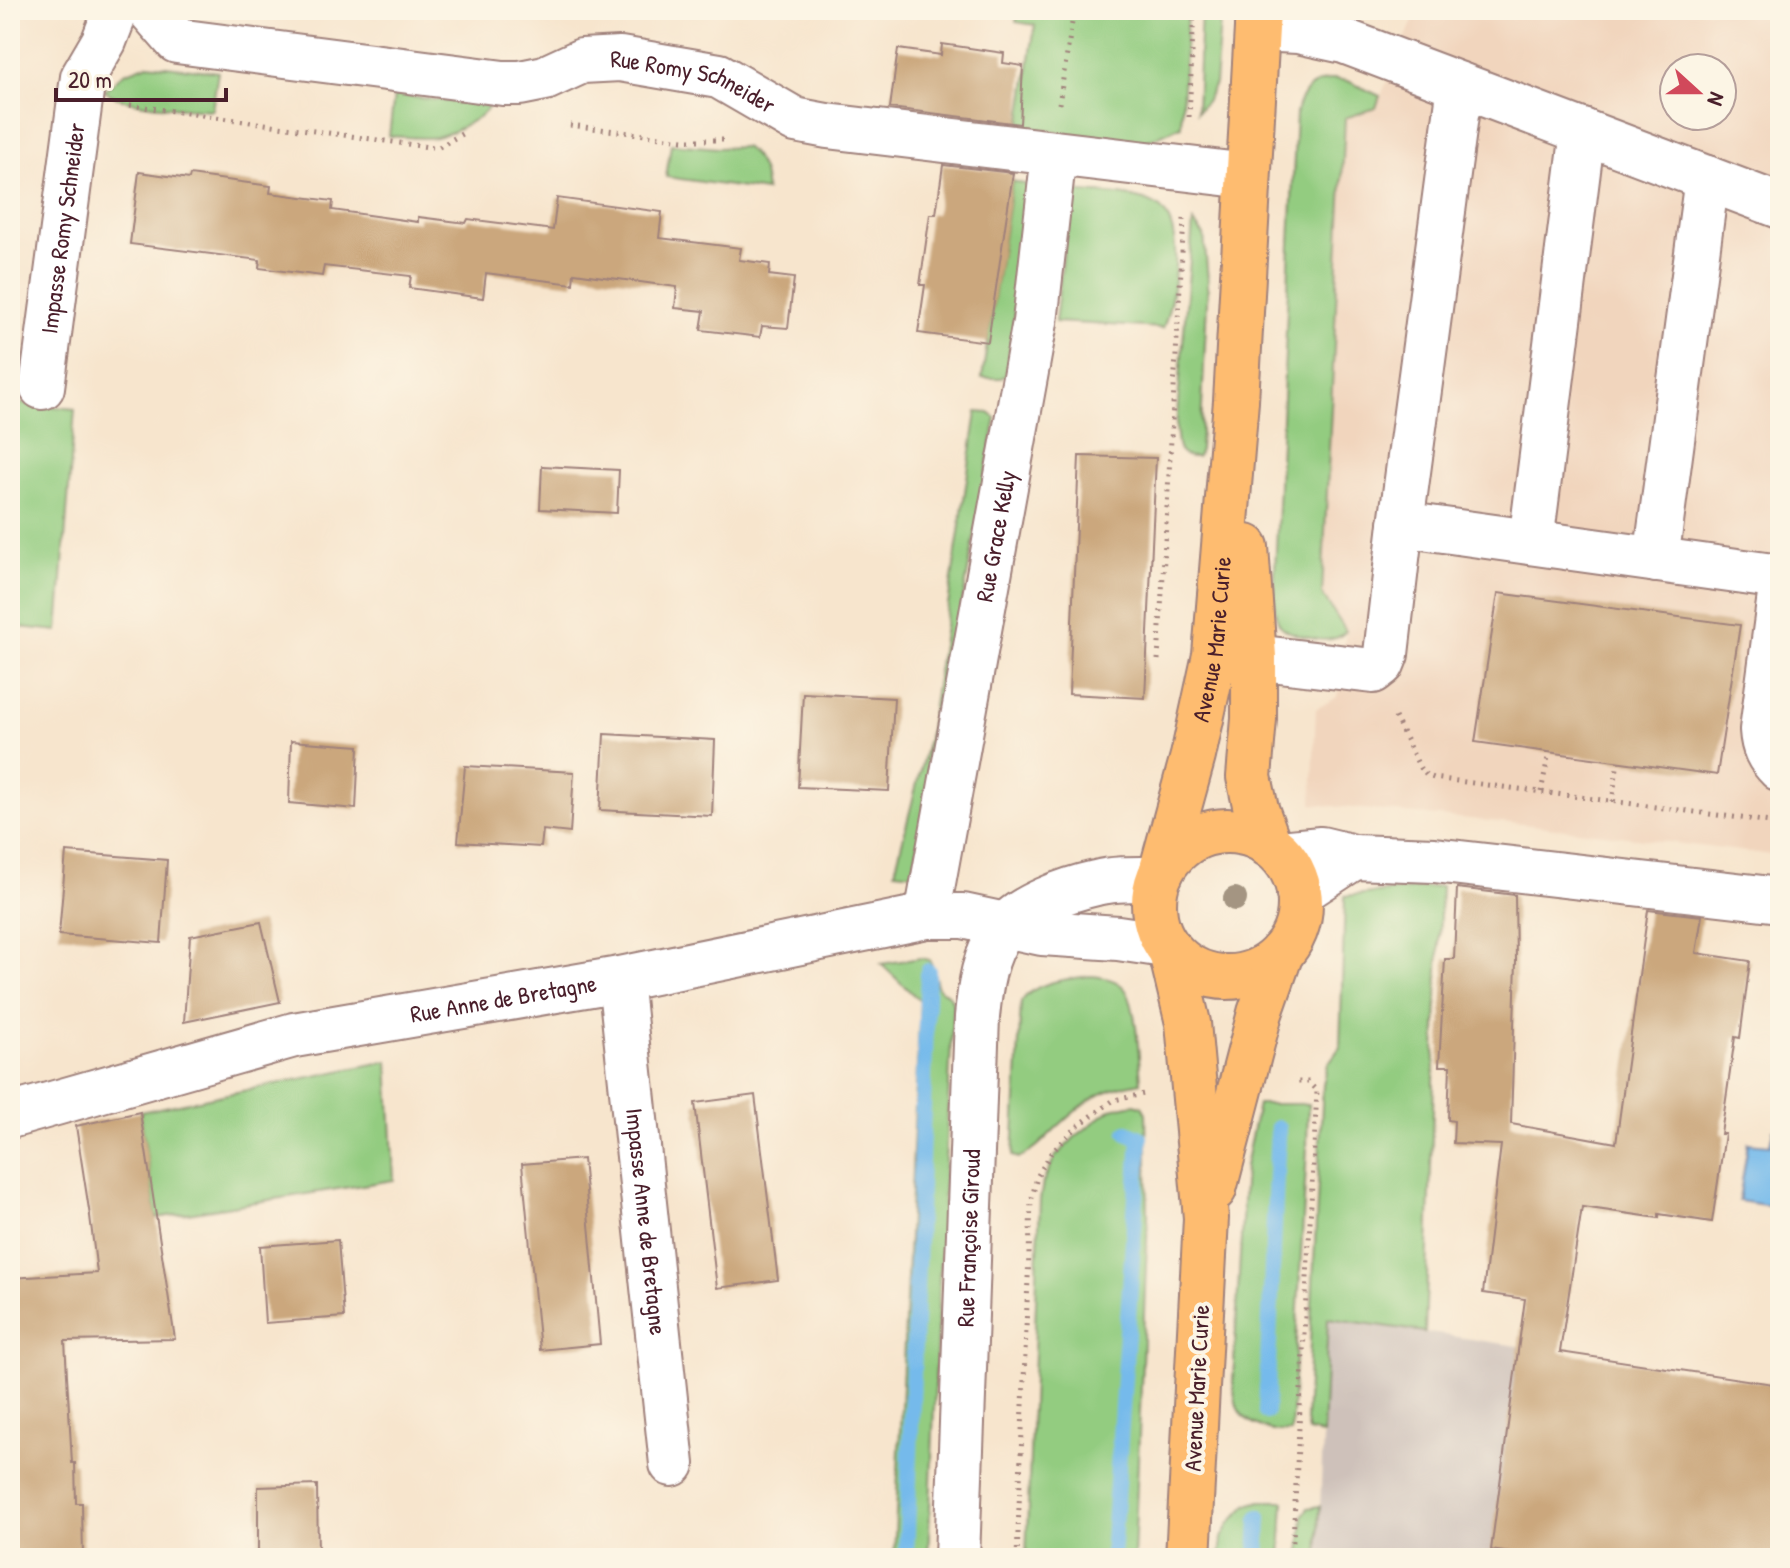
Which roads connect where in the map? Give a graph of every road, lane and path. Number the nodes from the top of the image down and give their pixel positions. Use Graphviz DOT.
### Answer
graph roads {
  1 [pos="116,10"];
  2 [pos="1074,10"];
  3 [pos="1194,10"];
  4 [pos="1258,19"];
  5 [pos="163,26"];
  6 [pos="83,77"];
  7 [pos="1460,85"];
  8 [pos="1583,131"];
  9 [pos="1054,153"];
  10 [pos="1186,169"];
  11 [pos="1248,176"];
  12 [pos="1707,178"];
  13 [pos="1780,206"];
  14 [pos="42,387"];
  15 [pos="1236,401"];
  16 [pos="1401,524"];
  17 [pos="1531,542"];
  18 [pos="1656,560"];
  19 [pos="1780,577"];
  20 [pos="1780,595"];
  21 [pos="1254,657"];
  22 [pos="1157,667"];
  23 [pos="1373,671"];
  24 [pos="1549,752"];
  25 [pos="1618,761"];
  26 [pos="1780,769"];
  27 [pos="1541,792"];
  28 [pos="1612,802"];
  29 [pos="1780,824"];
  30 [pos="1275,849"];
  31 [pos="1354,857"];
  32 [pos="1159,876"];
  33 [pos="1299,893"];
  34 [pos="1780,900"];
  35 [pos="927,916"];
  36 [pos="1005,926"];
  37 [pos="1168,948"];
  38 [pos="1281,953"];
  39 [pos="620,979"];
  40 [pos="1241,1083"];
  41 [pos="1193,1084"];
  42 [pos="10,1116"];
  43 [pos="1206,1218"];
  44 [pos="672,1464"];
  45 [pos="957,1558"];
  46 [pos="1017,1558"];
  47 [pos="1188,1558"];
  48 [pos="1292,1558"];
  1 -- 6 [label="street"];
  2 -- 9 [label="path"];
  3 -- 10 [label="path"];
  4 -- 7 [label="street"];
  4 -- 11 [label="main road, Avenue Marie Curie"];
  5 -- 6 [label="street"];
  5 -- 9 [label="street, Rue Romy Schneider"];
  6 -- 14 [label="street, Impasse Romy Schneider"];
  7 -- 8 [label="street"];
  7 -- 16 [label="street"];
  8 -- 12 [label="street"];
  8 -- 17 [label="street"];
  9 -- 10 [label="street, Rue Romy Schneider"];
  9 -- 35 [label="street, Rue Grace Kelly"];
  10 -- 11 [label="street, Rue Romy Schneider"];
  10 -- 22 [label="path"];
  11 -- 15 [label="main road, Avenue Marie Curie"];
  12 -- 13 [label="street"];
  12 -- 18 [label="street"];
  15 -- 21 [label="main road, Avenue Marie Curie"];
  15 -- 32 [label="main road, Avenue Marie Curie"];
  16 -- 17 [label="street"];
  16 -- 23 [label="street"];
  17 -- 18 [label="street"];
  18 -- 19 [label="street"];
  20 -- 26 [label="street"];
  21 -- 23 [label="street"];
  21 -- 30 [label="main road, Avenue Marie Curie"];
  23 -- 27 [label="path"];
  24 -- 27 [label="path"];
  25 -- 28 [label="path"];
  27 -- 28 [label="path"];
  28 -- 29 [label="path"];
  30 -- 31 [label="street"];
  30 -- 32 [label="main road"];
  30 -- 33 [label="main road"];
  31 -- 33 [label="street"];
  31 -- 34 [label="street"];
  32 -- 36 [label="street"];
  32 -- 37 [label="main road"];
  33 -- 38 [label="main road"];
  35 -- 36 [label="street, Rue Anne de Bretagne"];
  35 -- 39 [label="street, Rue Anne de Bretagne"];
  36 -- 37 [label="street, Rue Anne de Bretagne"];
  36 -- 45 [label="street, Rue Françoise Giroud"];
  37 -- 38 [label="main road"];
  37 -- 41 [label="main road, Avenue Marie Curie"];
  38 -- 40 [label="main road, Avenue Marie Curie"];
  39 -- 42 [label="street, Rue Anne de Bretagne"];
  39 -- 44 [label="street, Impasse Anne de Bretagne"];
  40 -- 43 [label="main road, Avenue Marie Curie"];
  40 -- 48 [label="path"];
  41 -- 43 [label="main road, Avenue Marie Curie"];
  41 -- 46 [label="path"];
  43 -- 47 [label="main road, Avenue Marie Curie"];
}
